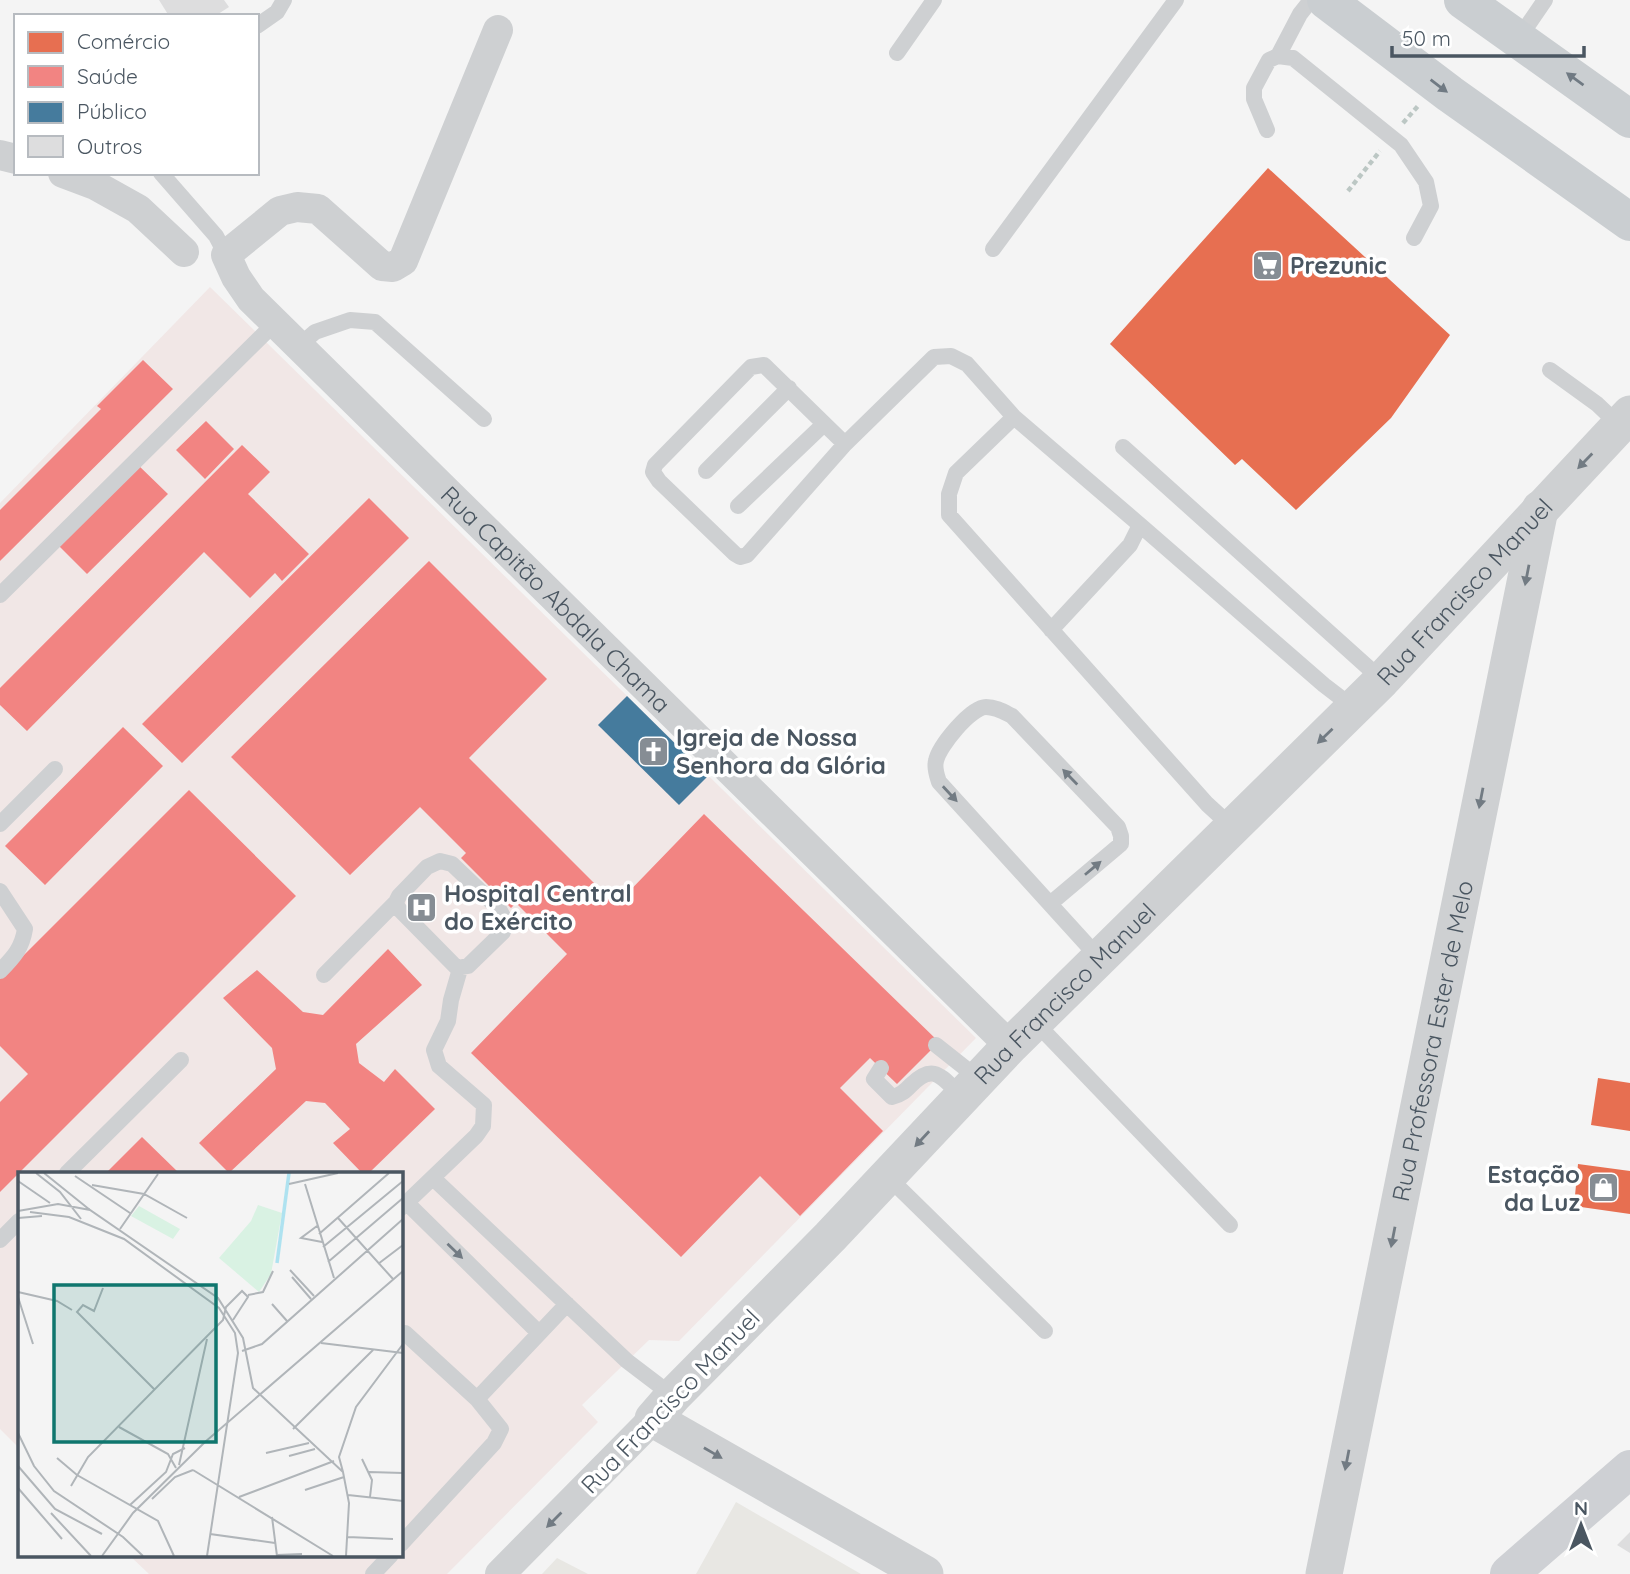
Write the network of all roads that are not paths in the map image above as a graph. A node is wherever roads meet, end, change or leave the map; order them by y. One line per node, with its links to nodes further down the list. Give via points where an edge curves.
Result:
1 (284, 0): 8 (lane, via 277,12)
2 (934, 0): 11 (lane)
3 (1176, 0): 19 (lane)
4 (1311, 0): 12 (lane)
5 (1326, 0): 17 (main road, one-way to 17)
6 (1463, 0): 10 (main road)
7 (1545, 0): 10 (lane)
8 (259, 25)
9 (498, 30): 21 (street, via 403,261 383,266 318,209 297,207 280,211)
10 (1519, 38): 13 (main road, one-way to 10)
11 (897, 53)
12 (1278, 56): 14 (lane, via 1269,60 1254,88); 18 (lane, via 1293,58 1401,145 1426,182 1432,206)
13 (1630, 119)
14 (1267, 130)
15 (68, 175): 20 (street, via 138,209)
16 (163, 175): 21 (lane, via 216,236)
17 (1630, 222)
18 (1415, 238)
19 (993, 249)
20 (184, 252)
21 (226, 255): 22 (street, Rua Capitão Abdala Chama, via 251,299)
22 (275, 323): 23 (street, Rua Capitão Abdala Chama); 36 (lane)
23 (299, 346): 27 (lane, via 315,332 350,320 374,322); 50 (street, Rua Capitão Abdala Chama)
24 (1550, 370): 28 (lane)
25 (789, 388): 29 (lane); 30 (lane, via 764,365 751,367 653,472 740,557 747,555); 32 (lane)
26 (1014, 417): 30 (lane, via 967,364 951,356 934,357); 35 (lane); 37 (lane, via 956,474 949,494 949,515)
27 (484, 419)
28 (1624, 419): 34 (street, Rua Francisco Manuel, one-way to 34)
29 (824, 424): 30 (lane); 33 (lane)
30 (845, 444)
31 (1123, 447): 38 (lane)
32 (706, 471)
33 (738, 506)
34 (1540, 508): 38 (street, Rua Francisco Manuel); 75 (street, Rua Professora Ester de Melo, one-way to 75)
35 (1140, 525): 37 (lane, via 1130,545); 39 (lane)
36 (0, 595)
37 (1051, 630): 42 (lane)
38 (1382, 680): 39 (street, Rua Francisco Manuel)
39 (1354, 708): 42 (street, Rua Francisco Manuel, one-way to 42)
40 (55, 769): 41 (lane)
41 (0, 824)
42 (1232, 827): 46 (street, Rua Francisco Manuel)
43 (0, 891): 48 (lane, via 25,929 15,957)
44 (396, 902): 47 (lane); 47 (lane, via 427,867 440,861 452,864 499,909 505,920 503,932 468,966); 49 (lane)
45 (1051, 903): 45 (lane, one-way to 45, via 1121,844 1118,827 1012,716 984,706 973,711 940,749 934,764 939,782); 46 (lane)
46 (1099, 958): 50 (street, Rua Francisco Manuel)
47 (460, 968): 57 (lane, via 448,1021 434,1051 439,1066 484,1105 485,1114 476,1136)
48 (0, 971)
49 (324, 975)
50 (1022, 1034): 54 (street, Rua Francisco Manuel); 60 (lane)
51 (936, 1045): 54 (lane)
52 (181, 1060): 55 (lane)
53 (881, 1068): 54 (lane, via 874,1080 892,1097 928,1072)
54 (971, 1088): 56 (street, Rua Francisco Manuel, one-way to 56)
55 (68, 1172)
56 (887, 1176): 63 (lane); 67 (street, Rua Francisco Manuel)
57 (433, 1178): 58 (lane); 62 (lane)
58 (404, 1206): 65 (lane, one-way to 65)
59 (18, 1222): 61 (lane)
60 (1230, 1225)
61 (0, 1240)
62 (567, 1304): 65 (lane); 67 (lane, via 627,1361)
63 (1045, 1331)
64 (405, 1333): 66 (lane)
65 (540, 1333): 66 (lane)
66 (477, 1399): 69 (lane, via 502,1429)
67 (663, 1408): 73 (street, Rua Francisco Manuel, one-way to 73); 74 (street, one-way to 74)
68 (1630, 1469): 71 (main road)
69 (402, 1543)
70 (390, 1556): 72 (lane)
71 (1509, 1572)
72 (373, 1574)
73 (500, 1574)
74 (925, 1574)
75 (1324, 1574)

